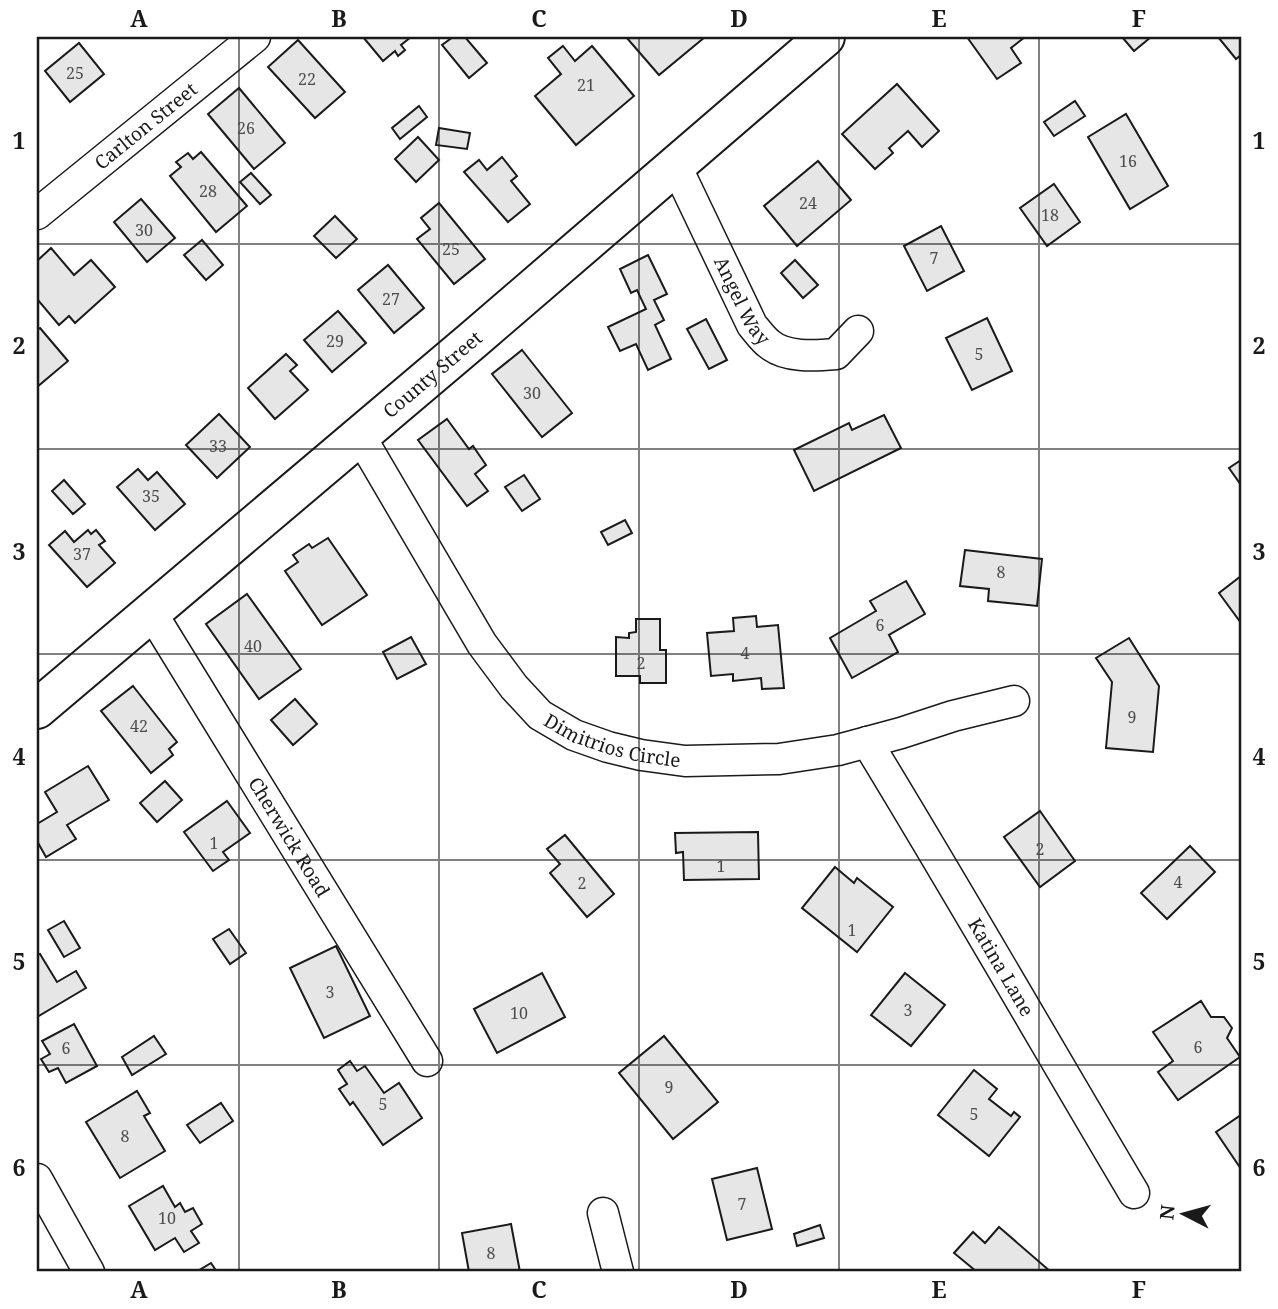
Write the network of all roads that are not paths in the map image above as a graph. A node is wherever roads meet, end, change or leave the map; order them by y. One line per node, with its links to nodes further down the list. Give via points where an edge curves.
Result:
1 (255, 37): 4 (street, Carlton Street)
2 (825, 37): 3 (main road, County Street)
3 (676, 166): 5 (street, Angel Way, via 752,325 769,344 812,356 836,354); 6 (main road, County Street)
4 (37, 214)
5 (858, 331)
6 (360, 436): 7 (main road, County Street); 10 (street, Dimitrios Circle, via 482,645 540,715 608,747 685,761 779,759)
7 (151, 612): 9 (main road, County Street); 11 (street, Cherwick Road)
8 (1014, 701): 10 (street, Dimitrios Circle)
9 (37, 709)
10 (867, 742): 13 (street, Katina Lane)
11 (427, 1061)
12 (37, 1179): 15 (street)
13 (1134, 1193)
14 (603, 1213): 16 (street)
15 (89, 1272)
16 (618, 1272)

